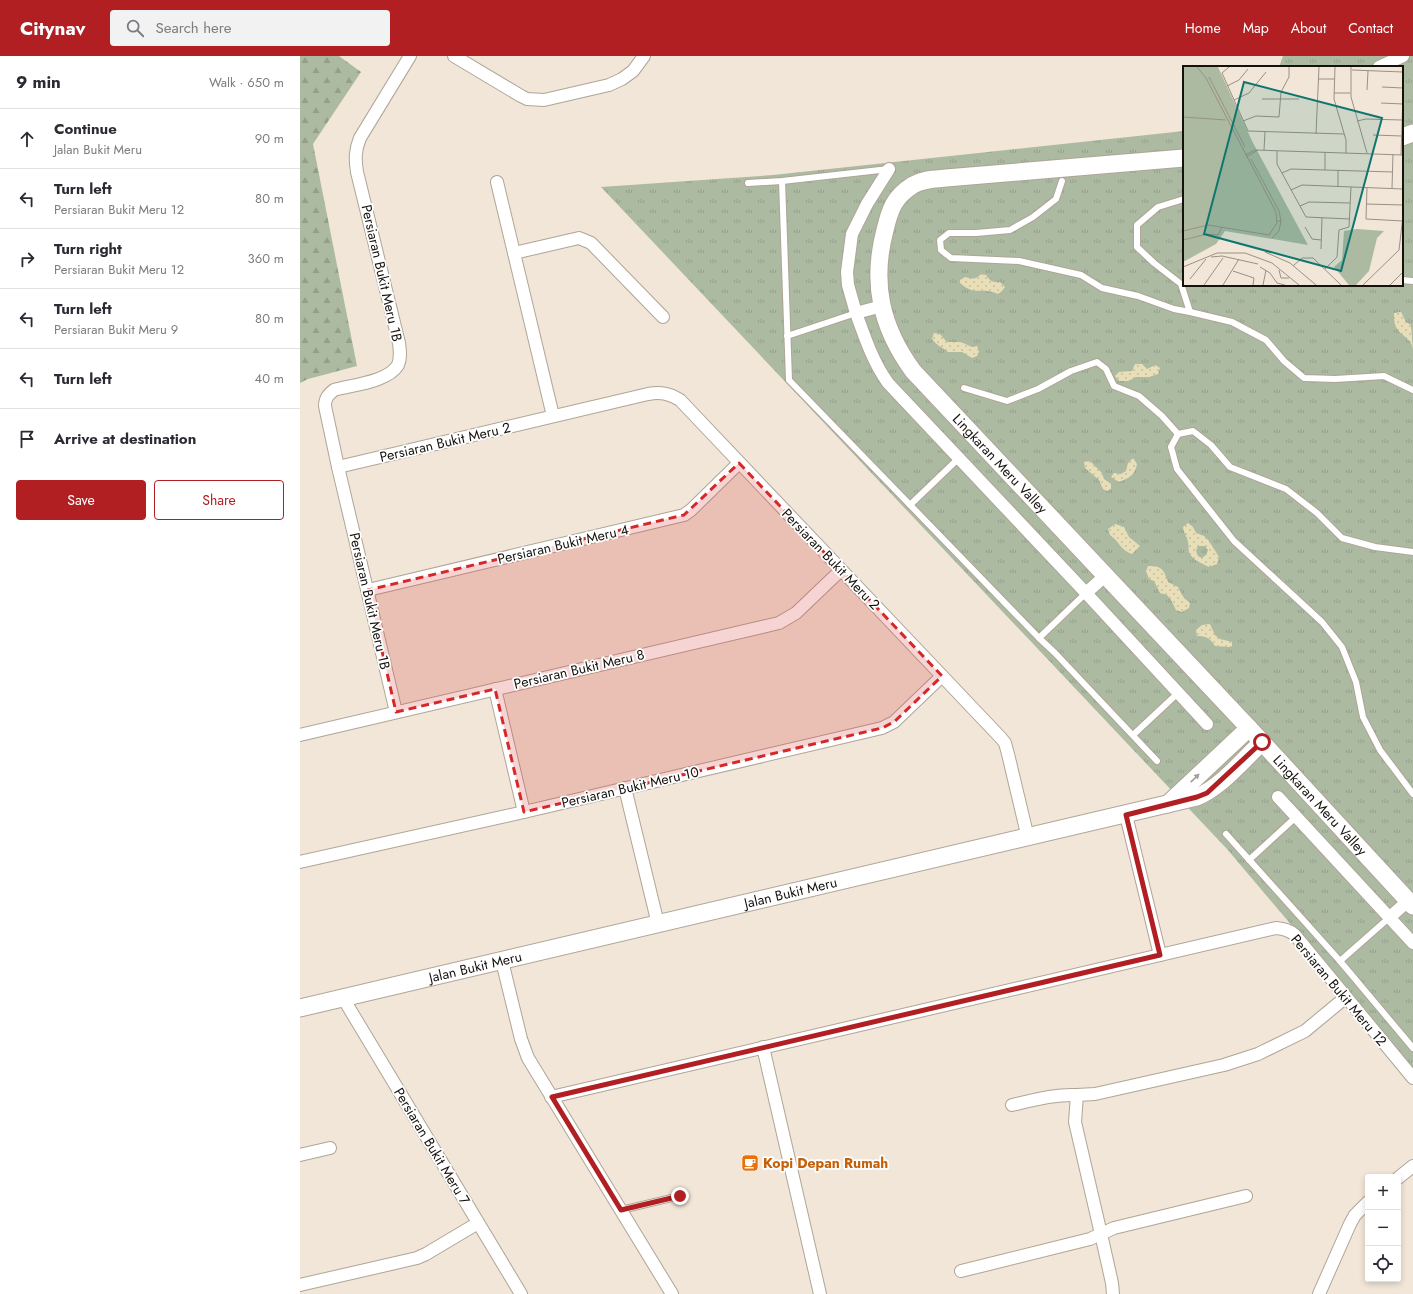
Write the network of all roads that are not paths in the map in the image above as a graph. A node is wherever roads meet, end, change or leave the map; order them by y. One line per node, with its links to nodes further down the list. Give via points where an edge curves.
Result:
1 (410, 56): 29 (street, Persiaran Bukit Meru 1B, via 360,138 355,155 400,354 393,372 384,377 334,390 325,400)
2 (454, 56): 3 (street, via 521,96 540,100 609,85 633,71)
3 (644, 56)
4 (1403, 56): 5 (street)
5 (1381, 66)
6 (1413, 133): 7 (street)
7 (1403, 137)
8 (1183, 158): 18 (street, Lingkaran Meru Valley, via 946,178 915,184 894,202 880,246 878,279)
9 (889, 169): 10 (lane); 20 (street, via 866,204 852,234 847,272)
10 (782, 181): 13 (lane); 22 (lane)
11 (1062, 181): 19 (lane, via 1056,199 1033,217 1010,230 949,233 940,240 941,250 951,258 1019,261 1081,275 1102,288)
12 (497, 182): 15 (street)
13 (748, 183)
14 (1183, 199): 19 (lane, via 1158,207 1137,225 1137,247 1181,284)
15 (514, 252): 21 (street, via 579,238 591,243); 25 (street)
16 (1403, 280): 17 (lane)
17 (1413, 281)
18 (882, 306): 20 (street); 33 (street, Lingkaran Meru Valley, via 897,346 913,371)
19 (1190, 312): 24 (lane, via 1232,322 1266,340 1284,361 1304,378 1384,376)
20 (856, 313): 22 (lane); 27 (street, via 879,371)
21 (663, 317)
22 (787, 336): 30 (lane, via 790,380)
23 (964, 388): 26 (lane, via 1007,401 1096,362 1106,369 1114,386 1139,396)
24 (1413, 390)
25 (553, 416): 28 (street, Persiaran Bukit Meru 2, via 657,392 665,393 680,400); 29 (street, Persiaran Bukit Meru 2)
26 (1178, 434): 31 (lane, via 1193,431 1211,445 1230,467 1286,489 1317,513 1342,538 1375,547); 48 (lane, via 1171,447 1177,468 1234,542 1322,622 1342,647 1356,682 1363,717 1380,750)
27 (959, 458): 30 (lane); 35 (street)
28 (739, 463): 32 (street, Persiaran Bukit Meru 2); 34 (street, Persiaran Bukit Meru 4, via 684,515)
29 (338, 467): 34 (street, Persiaran Bukit Meru 1B)
30 (910, 505): 36 (lane)
31 (1413, 552)
32 (841, 570): 37 (street, Persiaran Bukit Meru 2); 38 (street, Persiaran Bukit Meru 8, via 796,613 779,623)
33 (1106, 575): 35 (street); 42 (street, Lingkaran Meru Valley)
34 (368, 590): 40 (street, Persiaran Bukit Meru 1B)
35 (1086, 593): 36 (lane); 39 (street)
36 (1039, 638): 44 (lane)
37 (942, 676): 47 (street, Persiaran Bukit Meru 10, via 894,722 882,728); 55 (street, Persiaran Bukit Meru 2, via 1005,743)
38 (495, 689): 40 (street, Persiaran Bukit Meru 8); 51 (street)
39 (1178, 693): 41 (street); 44 (lane)
40 (396, 712): 43 (street, Persiaran Bukit Meru 8)
41 (1207, 724)
42 (1249, 728): 45 (street, Lingkaran Meru Valley); 50 (street, one-way to 42)
43 (300, 735)
44 (1133, 735): 46 (lane)
45 (1262, 742): 50 (street, Jalan Bukit Meru, via 1207,793); 58 (street, Lingkaran Meru Valley)
46 (1157, 761)
47 (625, 788): 51 (street, Persiaran Bukit Meru 10); 60 (street)
48 (1413, 794)
49 (1278, 797): 53 (street)
50 (1167, 805): 52 (street, Jalan Bukit Meru)
51 (524, 812): 57 (street, Persiaran Bukit Meru 10)
52 (1126, 815): 55 (street, Jalan Bukit Meru); 62 (street)
53 (1296, 817): 56 (lane); 59 (street)
54 (1226, 834): 56 (lane)
55 (1028, 838): 60 (street, Jalan Bukit Meru)
56 (1249, 860): 64 (lane)
57 (300, 862)
58 (1411, 903): 59 (street)
59 (1390, 917): 61 (street); 64 (lane)
60 (658, 924): 63 (street, Jalan Bukit Meru)
61 (1413, 943)
62 (1160, 955): 65 (street, Persiaran Bukit Meru 12, via 1269,929 1284,929 1295,935); 68 (street, Persiaran Bukit Meru 12)
63 (502, 961): 66 (street, Jalan Bukit Meru); 72 (street, via 524,1049)
64 (1340, 961): 69 (lane)
65 (1346, 997): 70 (street, Persiaran Bukit Meru 12); 71 (street, via 1305,1031 1258,1054 1224,1065 1086,1096)
66 (343, 998): 67 (street, Jalan Bukit Meru); 82 (street, Persiaran Bukit Meru 7)
67 (300, 1008)
68 (763, 1047): 72 (street, Persiaran Bukit Meru 12); 88 (street)
69 (1413, 1048)
70 (1413, 1078)
71 (1077, 1095): 73 (street, via 1052,1096); 83 (street, via 1075,1122)
72 (552, 1097): 81 (street)
73 (1012, 1105)
74 (330, 1148): 75 (street)
75 (300, 1155)
76 (1413, 1166): 77 (street)
77 (1401, 1176)
78 (680, 1196): 81 (lane)
79 (1246, 1196): 83 (street, via 1114,1228)
80 (1365, 1205): 90 (street, via 1350,1224)
81 (621, 1210): 87 (street)
82 (478, 1223): 85 (street, via 417,1258); 86 (street, Persiaran Bukit Meru 7)
83 (1101, 1234): 84 (street, via 1090,1239); 89 (street)
84 (961, 1271)
85 (300, 1285)
86 (521, 1294)
87 (672, 1294)
88 (820, 1294)
89 (1113, 1294)
90 (1319, 1294)

